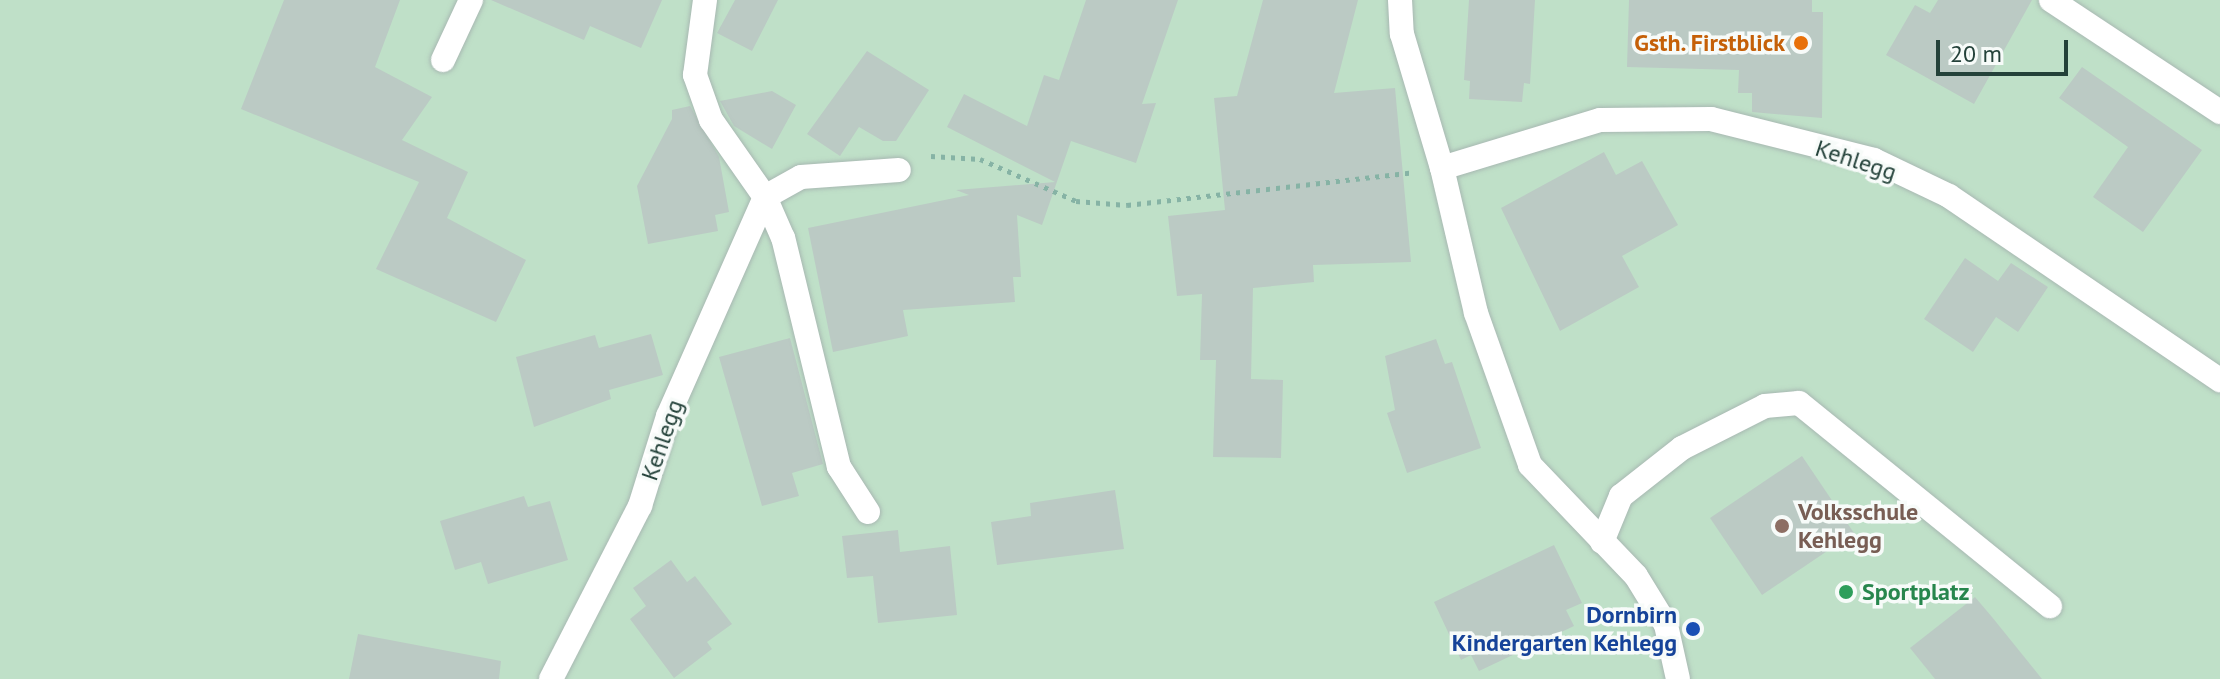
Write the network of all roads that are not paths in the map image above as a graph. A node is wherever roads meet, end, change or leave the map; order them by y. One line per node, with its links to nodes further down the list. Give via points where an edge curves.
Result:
1 (471, 0): 5 (street)
2 (705, 0): 9 (street, via 695,75 711,120)
3 (1400, 0): 7 (street, via 1402,34)
4 (2051, 0): 6 (street)
5 (443, 60)
6 (2220, 112)
7 (1442, 168): 10 (street, Kehlegg, via 1600,120 1711,119 1874,160 1949,196); 12 (street, via 1476,313 1530,465)
8 (899, 170): 9 (street, via 801,177)
9 (765, 197): 11 (street, via 783,238 839,467); 14 (street, Kehlegg, via 668,416 640,506)
10 (2220, 380)
11 (868, 512)
12 (1602, 542): 13 (street, via 1621,496 1682,448 1765,406 1799,403); 15 (street, via 1636,576 1666,625)
13 (2050, 606)
14 (551, 679)
15 (1678, 679)

